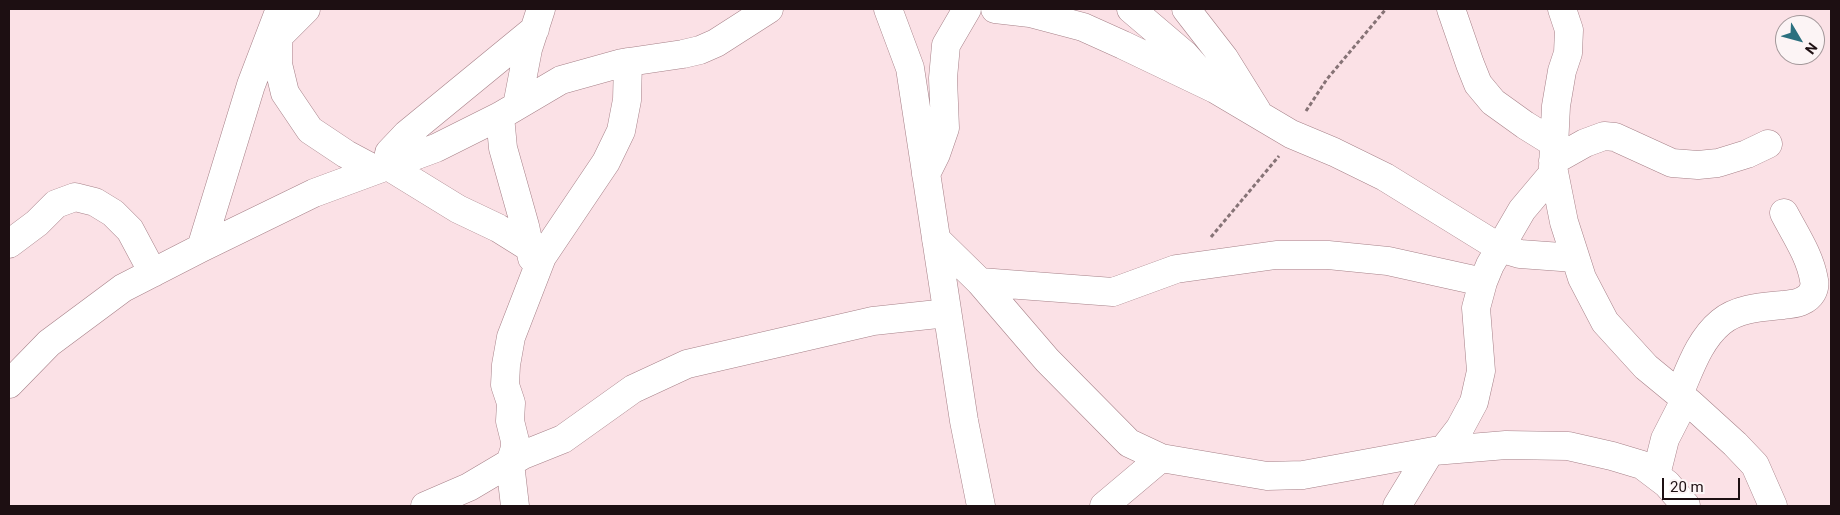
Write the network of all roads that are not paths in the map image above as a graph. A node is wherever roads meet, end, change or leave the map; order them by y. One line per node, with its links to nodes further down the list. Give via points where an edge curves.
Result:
1 (280, 9): 12 (street)
2 (306, 9): 12 (street)
3 (769, 9): 13 (street, via 700,50)
4 (966, 9): 20 (street, via 946,44 944,128)
5 (995, 9): 14 (street, via 1030,13 1083,27)
6 (1131, 9): 14 (street, via 1185,55)
7 (1186, 9): 16 (street, via 1224,58)
8 (1451, 9): 18 (street, via 1478,84 1493,102 1525,125)
9 (1562, 9): 18 (street, via 1568,30 1568,52 1556,106)
10 (885, 10): 20 (street, via 910,68)
11 (538, 19): 15 (street); 19 (street, via 406,134 389,152)
12 (271, 44): 19 (street, via 285,93 310,130 346,154); 24 (street, via 251,85)
13 (628, 62): 15 (street, via 561,80); 27 (street, via 627,100 621,131 606,162 542,258)
14 (1215, 89): 16 (street)
15 (509, 111): 19 (street, via 436,148); 27 (street, via 503,148)
16 (1261, 116): 25 (street, via 1293,135 1385,177)
17 (1768, 144): 18 (street, via 1718,163 1698,165 1672,163 1616,137 1604,136 1584,142)
18 (1554, 159): 25 (street); 26 (street, via 1564,222)
19 (382, 168): 24 (street, via 314,193); 27 (street, via 498,228)
20 (926, 174): 22 (street)
21 (1784, 213): 33 (street, via 1803,249 1815,287 1813,292 1801,302 1754,308 1720,322 1697,350)
22 (936, 240): 29 (street); 31 (street)
23 (9, 244): 28 (street, via 56,204 75,197 95,202 113,213 130,230)
24 (201, 248): 28 (street)
25 (1500, 248): 26 (street, via 1520,254); 30 (street)
26 (1575, 258): 33 (street, via 1605,322 1646,367)
27 (533, 260): 36 (street, via 506,364 505,385 511,403 510,421 515,448)
28 (153, 273): 32 (street, via 123,288 48,343)
29 (980, 282): 30 (street, via 1114,292 1190,266 1276,255 1328,255 1388,261); 35 (street, via 1048,360 1129,443)
30 (1483, 282): 34 (street, via 1476,308 1481,371 1474,402 1460,428)
31 (948, 313): 36 (street, via 874,321 687,364 633,389 563,439); 40 (street)
32 (11, 378)
33 (1682, 397): 37 (street, via 1665,439); 44 (street, via 1755,465)
34 (1437, 451): 35 (street, via 1303,475 1267,476); 37 (street, via 1506,445 1568,446 1642,465); 42 (street)
35 (1161, 458): 41 (street)
36 (510, 463): 38 (street, via 470,487); 39 (street)
37 (1656, 475): 43 (street)
38 (425, 506)
39 (515, 506)
40 (981, 506)
41 (1104, 506)
42 (1397, 506)
43 (1686, 506)
44 (1773, 506)

